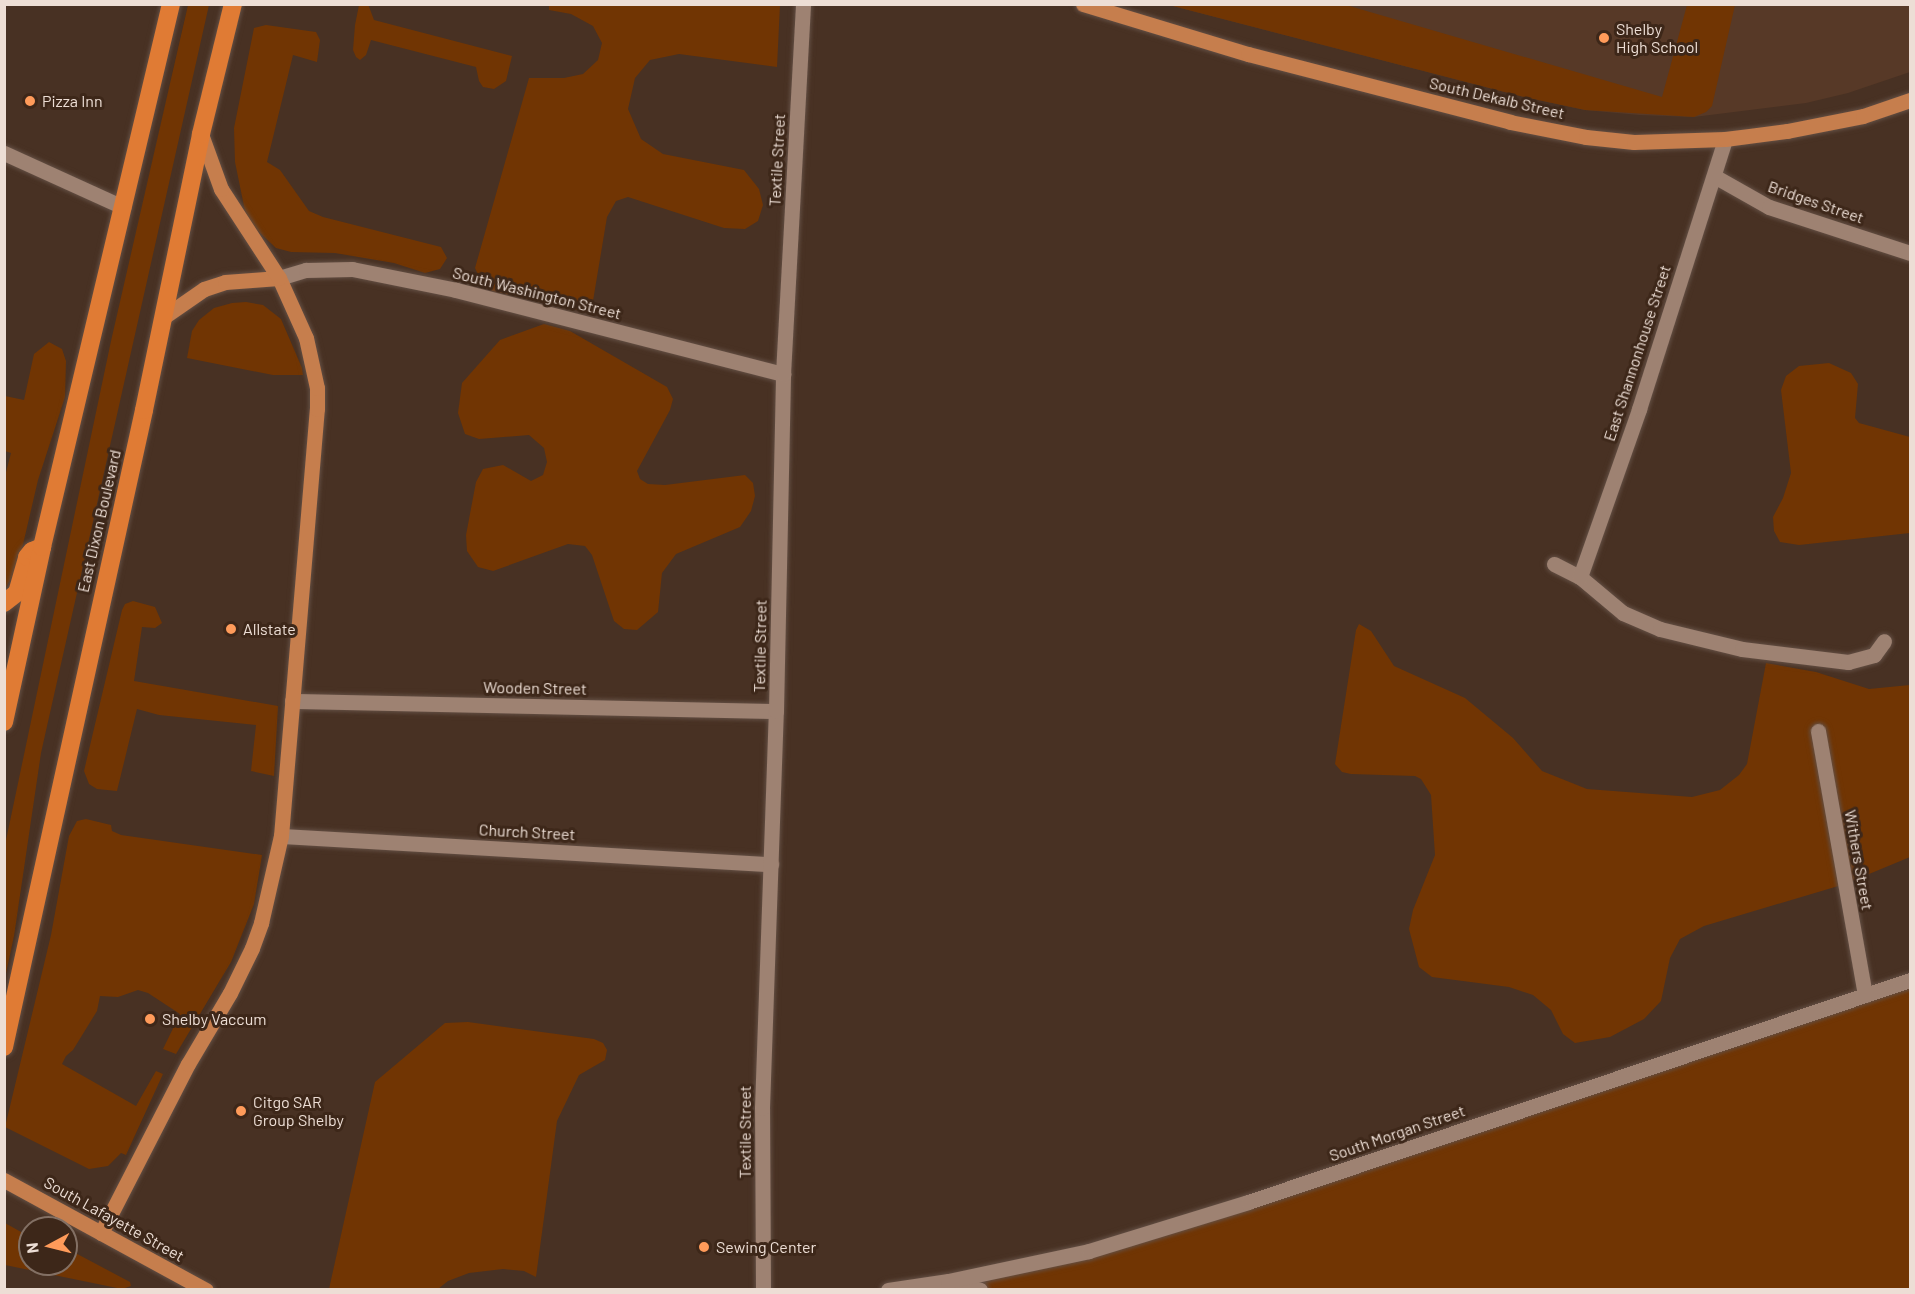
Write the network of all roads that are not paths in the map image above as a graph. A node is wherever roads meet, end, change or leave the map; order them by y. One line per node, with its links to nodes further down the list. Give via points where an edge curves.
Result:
1 (171, 4): 10 (highway)
2 (233, 4): 6 (highway, East Dixon Boulevard)
3 (803, 4): 14 (street, Textile Street)
4 (1083, 4): 7 (main road, South Dekalb Street, via 1248,54 1538,128 1634,142)
5 (1911, 100): 7 (main road, South Dekalb Street, via 1863,116)
6 (201, 134): 12 (main road, via 221,189); 13 (highway, East Dixon Boulevard)
7 (1725, 139): 9 (street, East Shannonhouse Street)
8 (4, 153): 10 (street)
9 (1714, 176): 11 (street, Bridges Street, via 1769,207); 17 (street, East Shannonhouse Street)
10 (123, 207): 15 (highway)
11 (1911, 254)
12 (279, 278): 13 (main road, via 225,282 204,289); 14 (street, South Washington Street, via 306,270 352,269 456,290); 21 (main road, via 306,338 317,409)
13 (165, 316): 29 (highway, East Dixon Boulevard)
14 (783, 374): 22 (street, Textile Street)
15 (42, 547): 18 (highway, via 27,557 17,592); 20 (highway)
16 (1554, 564): 17 (street)
17 (1580, 577): 19 (street, via 1623,613 1660,629 1742,648 1848,662 1874,655)
18 (4, 603)
19 (1884, 641)
20 (8, 677): 23 (highway)
21 (292, 701): 22 (street, Wooden Street); 25 (main road)
22 (776, 711): 26 (street, Textile Street)
23 (4, 722)
24 (1818, 730): 28 (street, Withers Street)
25 (281, 836): 26 (street, Church Street); 31 (main road, via 252,948)
26 (771, 864): 34 (street, Textile Street, via 762,1108)
27 (1911, 980): 28 (street, South Morgan Street)
28 (1865, 995): 32 (street, South Morgan Street, via 1248,1202 1089,1251)
29 (4, 1047)
30 (4, 1180): 31 (main road, South Lafayette Street)
31 (101, 1233): 33 (main road, South Lafayette Street)
32 (948, 1281): 35 (street, South Morgan Street); 36 (street)
33 (206, 1290)
34 (763, 1290)
35 (888, 1290)
36 (980, 1290)

